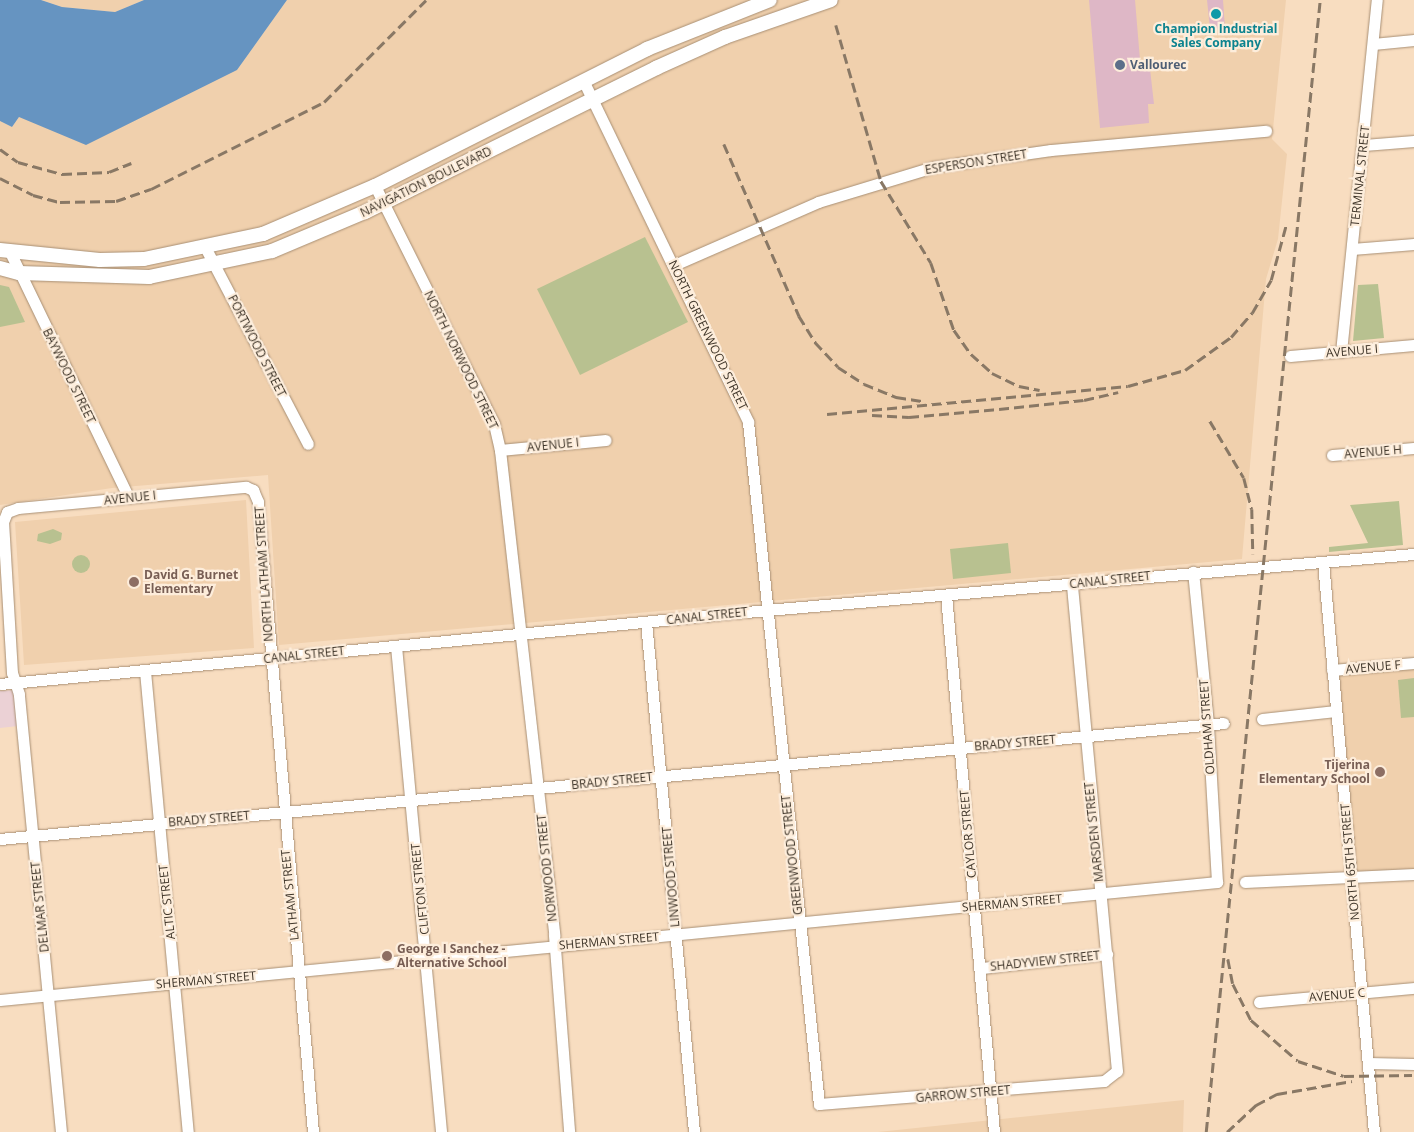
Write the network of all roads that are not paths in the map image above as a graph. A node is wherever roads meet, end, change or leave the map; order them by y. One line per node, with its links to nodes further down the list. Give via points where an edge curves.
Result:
1 (770, 0): 6 (main road, NAVIGATION BOULEVARD)
2 (831, 0): 7 (main road, NAVIGATION BOULEVARD, via 725,37)
3 (1377, 0): 5 (street, TERMINAL STREET)
4 (1414, 40): 5 (street)
5 (1373, 44): 12 (street, TERMINAL STREET)
6 (647, 49): 7 (main road); 8 (main road, NAVIGATION BOULEVARD)
7 (656, 68): 9 (main road, NAVIGATION BOULEVARD)
8 (583, 80): 9 (street, NORTH GREENWOOD STREET); 13 (main road, NAVIGATION BOULEVARD)
9 (593, 99): 14 (main road, NAVIGATION BOULEVARD); 20 (street, NORTH GREENWOOD STREET, via 596,112)
10 (1266, 131): 20 (street, ESPERSON STREET, via 1051,150 933,167 818,202)
11 (1414, 142): 12 (street)
12 (1364, 145): 17 (street, TERMINAL STREET)
13 (375, 186): 14 (street, NORTH NORWOOD STREET); 16 (main road, NAVIGATION BOULEVARD, via 263,234)
14 (384, 203): 19 (main road, NAVIGATION BOULEVARD, via 272,251); 29 (street, NORTH NORWOOD STREET, via 494,424)
15 (1414, 244): 17 (street)
16 (205, 247): 18 (main road, NAVIGATION BOULEVARD, via 144,259); 19 (street, PORTWOOD STREET)
17 (1352, 249): 24 (street, TERMINAL STREET)
18 (5, 251): 22 (street, BAYWOOD STREET)
19 (215, 265): 22 (main road, NAVIGATION BOULEVARD, via 149,277); 27 (street, PORTWOOD STREET)
20 (674, 265): 39 (street, NORTH GREENWOOD STREET, via 748,422)
21 (0, 268): 22 (main road, NAVIGATION BOULEVARD)
22 (19, 273): 32 (street, BAYWOOD STREET)
23 (1414, 345): 24 (street, AVENUE I)
24 (1341, 352): 25 (street, AVENUE I)
25 (1290, 356)
26 (606, 440): 29 (street, AVENUE I)
27 (308, 444)
28 (1414, 448): 30 (street, AVENUE H)
29 (500, 450): 41 (street, NORTH NORWOOD STREET)
30 (1332, 455)
31 (253, 490): 32 (street, AVENUE I, via 246,487); 43 (street, NORTH LATHAM STREET, via 258,502)
32 (129, 498): 33 (street, AVENUE I)
33 (7, 512): 47 (street, DELMAR STREET, via 3,522)
34 (1414, 554): 35 (street, CANAL STREET)
35 (1323, 562): 36 (street, CANAL STREET); 45 (street, NORTH 65TH STREET)
36 (1193, 572): 37 (street, CANAL STREET); 52 (street, OLDHAM STREET)
37 (1072, 584): 38 (street, CANAL STREET); 53 (street, MARSDEN STREET)
38 (946, 596): 39 (street, CANAL STREET); 54 (street, CAYLOR STREET)
39 (767, 610): 40 (street, CANAL STREET); 55 (street, GREENWOOD STREET)
40 (646, 622): 41 (street, CANAL STREET); 56 (street, LINWOOD STREET)
41 (519, 635): 42 (street, CANAL STREET); 57 (street, NORWOOD STREET)
42 (396, 646): 43 (street, CANAL STREET); 58 (street, CLIFTON STREET)
43 (270, 659): 46 (street, CANAL STREET); 59 (street, LATHAM STREET)
44 (1414, 663): 45 (street, AVENUE F)
45 (1332, 670): 49 (street, NORTH 65TH STREET)
46 (145, 671): 47 (street, CANAL STREET); 60 (street, ALTIC STREET)
47 (16, 683): 48 (street, CANAL STREET); 61 (street, DELMAR STREET)
48 (0, 684)
49 (1336, 711): 50 (street); 64 (street, NORTH 65TH STREET)
50 (1262, 719)
51 (1224, 723): 52 (street, BRADY STREET)
52 (1208, 724): 53 (street, BRADY STREET); 65 (street, OLDHAM STREET)
53 (1084, 736): 54 (street, BRADY STREET); 67 (street, MARSDEN STREET)
54 (960, 748): 55 (street, BRADY STREET); 68 (street, CAYLOR STREET)
55 (783, 764): 56 (street, BRADY STREET); 69 (street, GREENWOOD STREET)
56 (661, 775): 57 (street, BRADY STREET); 70 (street, LINWOOD STREET)
57 (539, 788): 58 (street, BRADY STREET); 71 (street, NORWOOD STREET)
58 (411, 800): 59 (street, BRADY STREET); 73 (street, CLIFTON STREET)
59 (282, 812): 60 (street, BRADY STREET); 75 (street, LATHAM STREET)
60 (159, 824): 61 (street, BRADY STREET); 76 (street, ALTIC STREET)
61 (32, 836): 62 (street, BRADY STREET); 79 (street, DELMAR STREET)
62 (0, 839)
63 (1414, 874): 64 (street)
64 (1352, 879): 66 (street); 78 (street, NORTH 65TH STREET)
65 (1217, 882): 67 (street, SHERMAN STREET)
66 (1245, 882)
67 (1100, 894): 68 (street, SHERMAN STREET); 72 (street, MARSDEN STREET)
68 (974, 906): 69 (street, SHERMAN STREET); 74 (street, CAYLOR STREET)
69 (799, 922): 70 (street, SHERMAN STREET); 86 (street, GREENWOOD STREET)
70 (676, 935): 71 (street, SHERMAN STREET); 92 (street, LINWOOD STREET)
71 (555, 946): 73 (street, SHERMAN STREET); 91 (street, NORWOOD STREET)
72 (1107, 954): 74 (street, SHADYVIEW STREET); 84 (street, MARSDEN STREET, via 1118,1062)
73 (425, 960): 75 (street, SHERMAN STREET); 90 (street, CLIFTON STREET)
74 (982, 968): 85 (street, CAYLOR STREET)
75 (298, 972): 76 (street, SHERMAN STREET); 89 (street, LATHAM STREET)
76 (175, 983): 79 (street, SHERMAN STREET); 88 (street, ALTIC STREET)
77 (1414, 988): 78 (street, AVENUE C)
78 (1362, 993): 81 (street, AVENUE C); 82 (street, NORTH 65TH STREET)
79 (49, 995): 80 (street, SHERMAN STREET); 87 (street, DELMAR STREET)
80 (0, 1000)
81 (1259, 1002)
82 (1368, 1063): 83 (street); 94 (street, NORTH 65TH STREET)
83 (1414, 1064)
84 (1112, 1078): 85 (street, GARROW STREET)
85 (990, 1091): 86 (street, GARROW STREET, via 830,1106 819,1104); 93 (street, CAYLOR STREET)
86 (818, 1099)
87 (61, 1132)
88 (188, 1132)
89 (313, 1132)
90 (441, 1132)
91 (569, 1132)
92 (694, 1132)
93 (994, 1132)
94 (1374, 1132)

